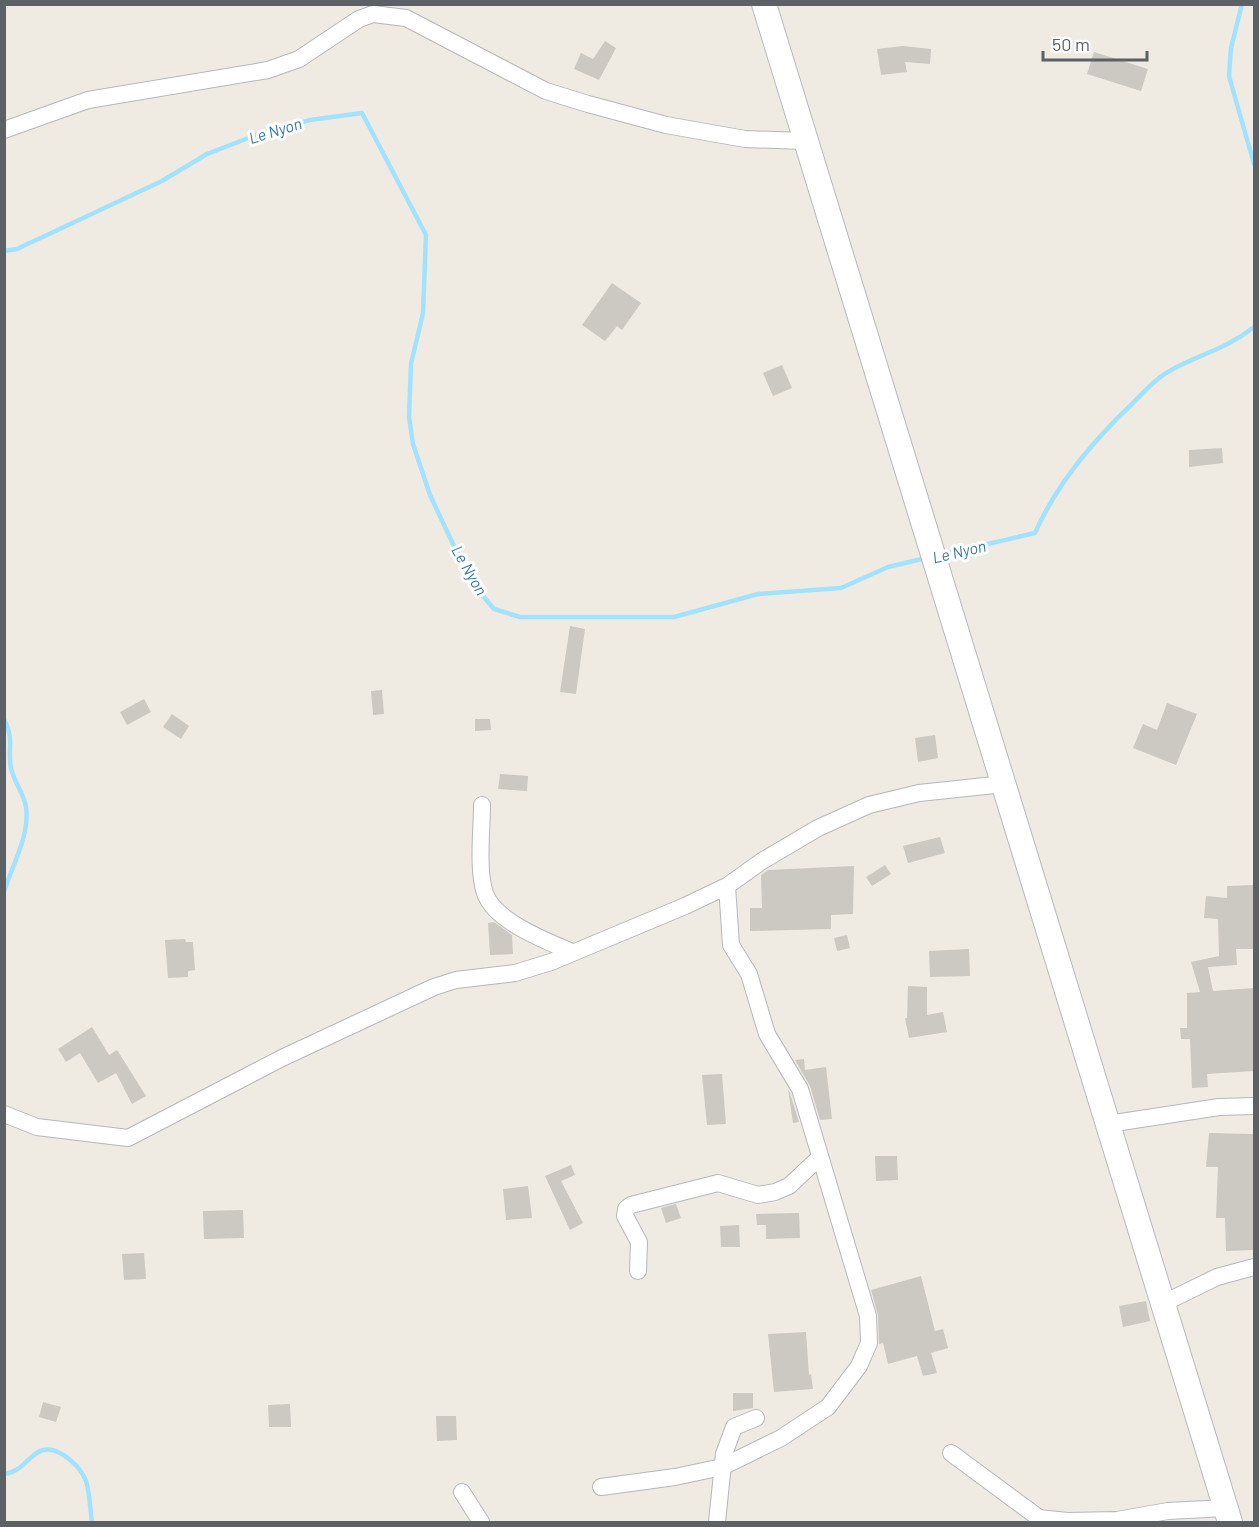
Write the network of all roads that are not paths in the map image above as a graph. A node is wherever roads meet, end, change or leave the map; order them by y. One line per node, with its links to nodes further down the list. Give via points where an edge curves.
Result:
1 (764, 4): 3 (main road)
2 (4, 130): 3 (street, via 88,100 268,70 298,59 373,14 406,18 546,92 666,125 745,139)
3 (805, 141): 4 (main road)
4 (1004, 784): 6 (street, via 919,793 869,805 818,828); 10 (main road)
5 (482, 805): 7 (street, via 485,893 495,910 538,938)
6 (727, 886): 7 (street); 11 (street, via 731,945 749,974 767,1034 800,1089)
7 (572, 952): 9 (street, via 515,973 456,980 434,987 282,1058 128,1138 37,1127)
8 (1254, 1106): 10 (street, via 1219,1107)
9 (4, 1114)
10 (1108, 1124): 14 (main road)
11 (820, 1156): 13 (street, via 789,1186 775,1192 758,1195 718,1183 631,1205 625,1216 639,1242); 17 (street, via 868,1316 869,1343 859,1366 828,1407 781,1438)
12 (1254, 1267): 14 (street, via 1217,1277)
13 (638, 1271)
14 (1164, 1303): 20 (main road)
15 (756, 1418): 17 (street, via 734,1427)
16 (951, 1453): 21 (street, via 1039,1518)
17 (722, 1467): 18 (street); 23 (street)
18 (601, 1486)
19 (462, 1492): 22 (street)
20 (1228, 1515): 21 (street, via 1168,1511 1116,1520)
21 (1077, 1521)
22 (481, 1522)
23 (717, 1522)

